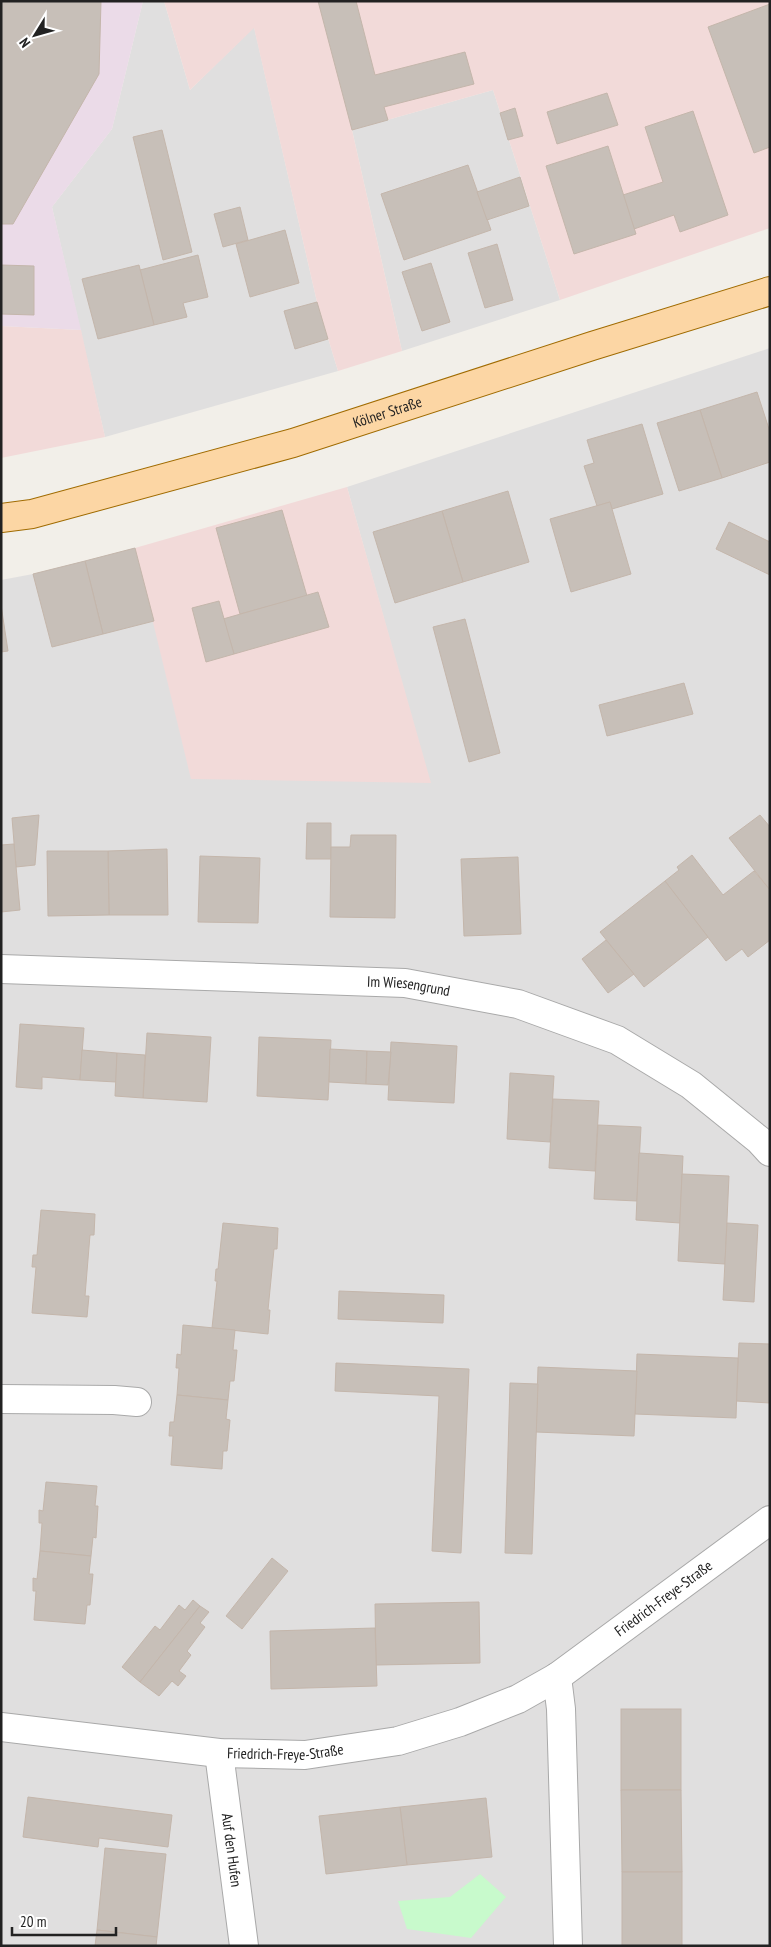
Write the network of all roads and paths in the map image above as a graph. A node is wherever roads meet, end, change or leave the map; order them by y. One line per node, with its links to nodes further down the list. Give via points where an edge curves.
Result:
1 (770, 291): 2 (main road, Kölner Straße, via 293,443 32,514)
2 (1, 518)
3 (1, 969): 4 (street, Im Wiesengrund, via 405,983 518,1004 617,1040 691,1085)
4 (770, 1152)
5 (1, 1399): 6 (street)
6 (137, 1402)
7 (770, 1520): 8 (street, Friedrich-Freye-Straße)
8 (557, 1677): 10 (street, Friedrich-Freye-Straße, via 510,1702 398,1741 305,1755); 12 (street, via 561,1709)
9 (1, 1727): 10 (street, Friedrich-Freye-Straße)
10 (219, 1753): 11 (street, Auf den Hufen)
11 (244, 1946)
12 (568, 1946)

